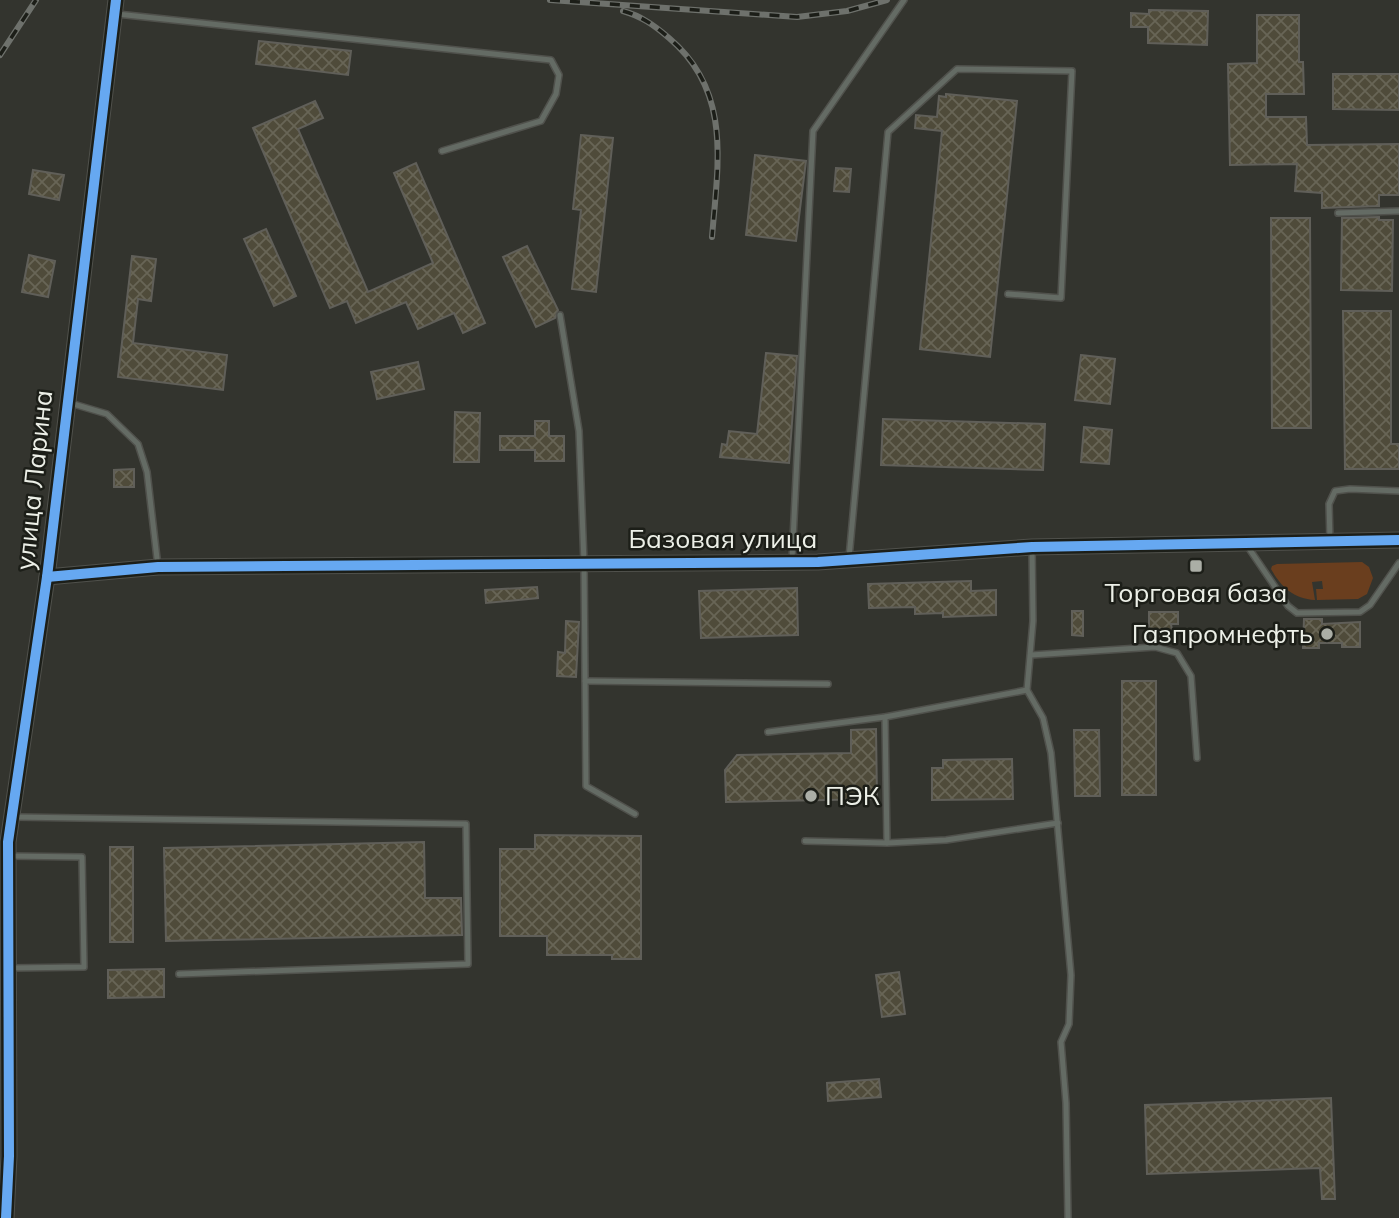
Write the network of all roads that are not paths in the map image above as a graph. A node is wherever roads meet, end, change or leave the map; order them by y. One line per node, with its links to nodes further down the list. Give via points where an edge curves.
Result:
1 (904, 0): 15 (lane, via 813,131)
2 (115, 7): 3 (lane, via 551,60 559,75 556,94 541,121); 8 (street, улица Ларина)
3 (442, 151)
4 (1399, 211): 5 (lane)
5 (1338, 213)
6 (1008, 294): 14 (lane, via 1061,298 1072,71 957,69 888,132)
7 (560, 315): 16 (lane, via 579,431)
8 (66, 402): 18 (lane, via 107,414 138,444 147,472); 19 (street, улица Ларина)
9 (1399, 491): 10 (lane, via 1335,491 1329,504)
10 (1330, 540): 11 (street, Базовая улица); 12 (street, Базовая улица)
11 (1399, 540)
12 (1244, 541): 13 (street, Базовая улица); 17 (lane, via 1288,606 1297,612 1360,612)
13 (1032, 547): 14 (street, Базовая улица); 20 (lane)
14 (849, 561): 15 (street, Базовая улица)
15 (792, 562): 16 (street, Базовая улица)
16 (584, 563): 18 (street, Базовая улица); 21 (lane)
17 (1399, 563)
18 (158, 567): 19 (street, Базовая улица)
19 (47, 577): 28 (street, улица Ларина)
20 (1031, 655): 23 (lane); 26 (lane, via 1155,647 1177,653 1191,676)
21 (585, 681): 22 (lane); 27 (lane, via 586,786)
22 (828, 684)
23 (1027, 690): 24 (lane); 29 (lane, via 1046,730)
24 (885, 717): 25 (lane); 31 (lane)
25 (768, 732)
26 (1197, 758)
27 (635, 814)
28 (12, 817): 32 (street, улица Ларина); 35 (lane, via 466,824 468,964)
29 (1058, 823): 31 (lane, via 946,840); 37 (lane, via 1071,975 1069,1024 1061,1042)
30 (805, 841): 31 (lane)
31 (887, 843)
32 (8, 856): 33 (street, улица Ларина); 34 (lane, via 82,857 84,967)
33 (4, 890): 34 (street, улица Ларина)
34 (8, 968): 36 (street, улица Ларина)
35 (179, 974)
36 (6, 1218)
37 (1068, 1218)

